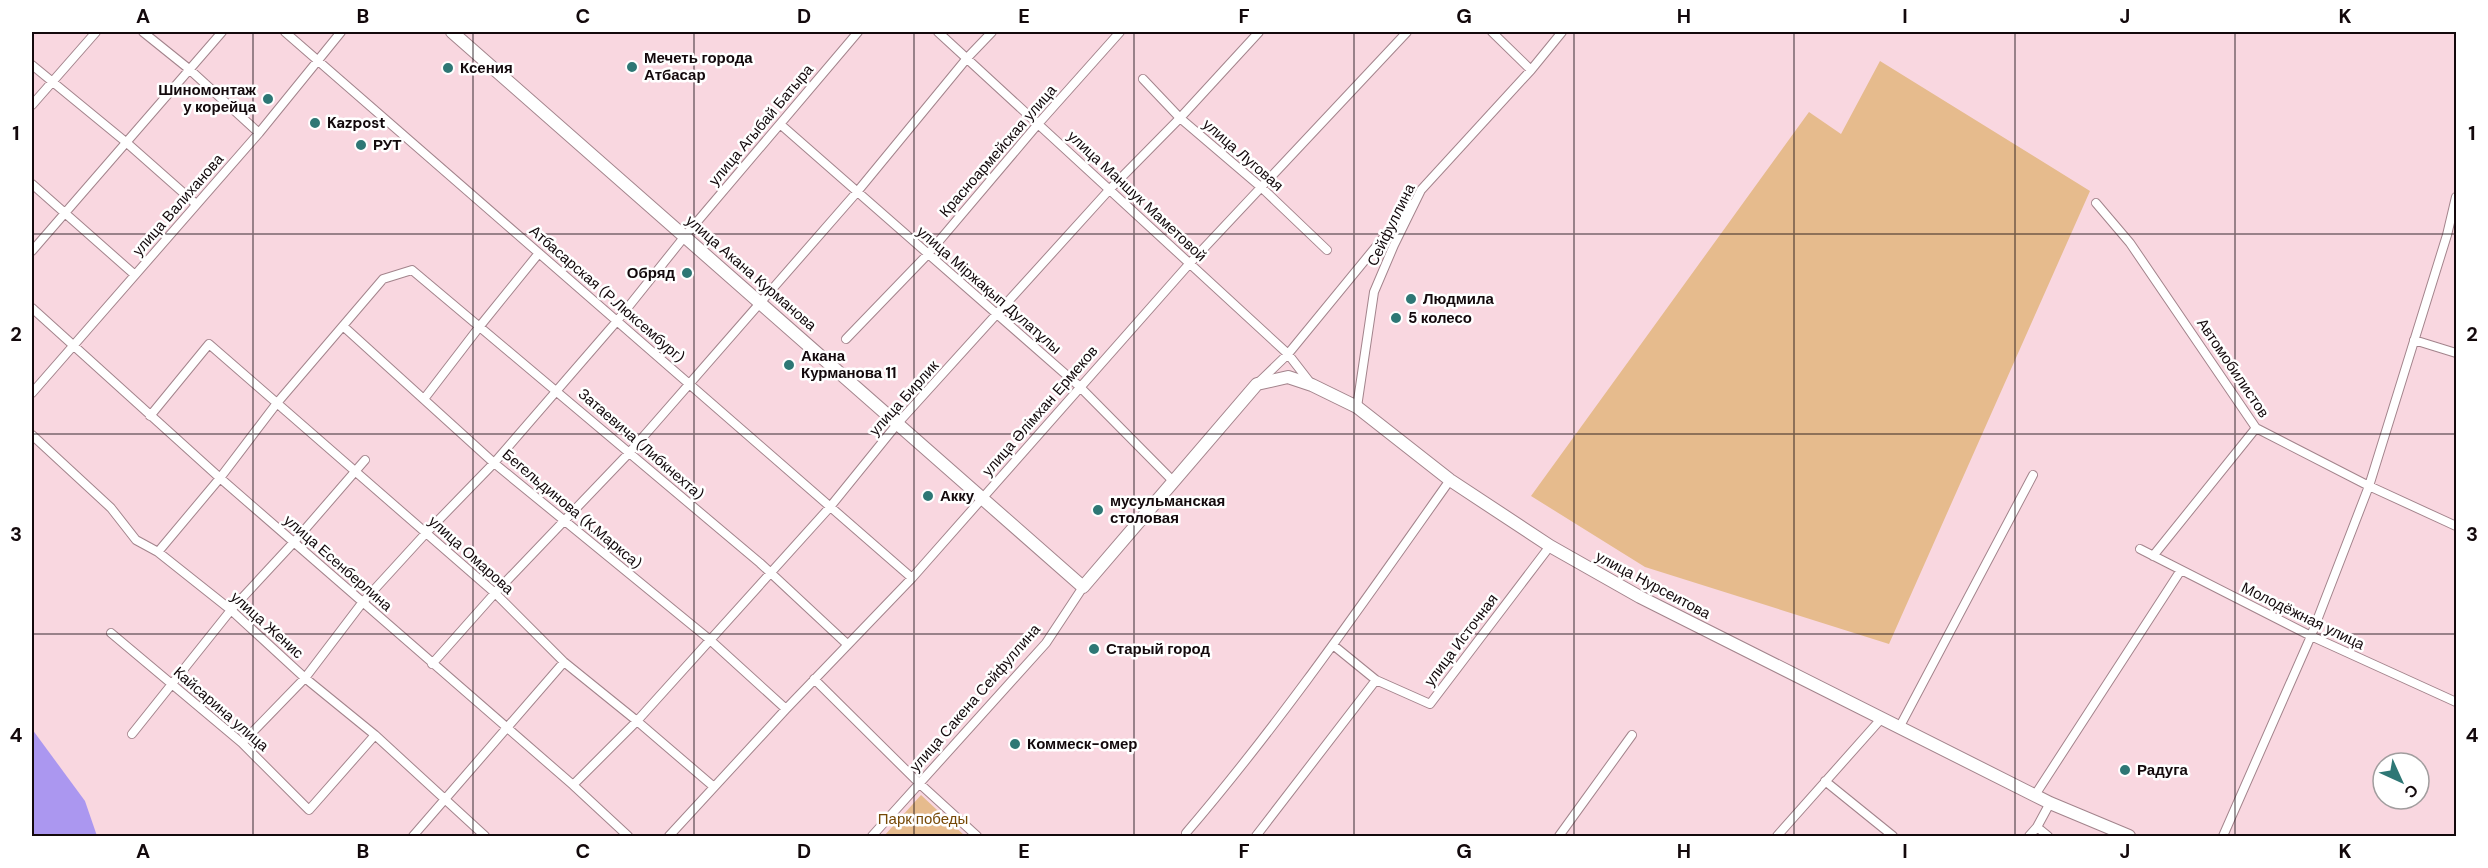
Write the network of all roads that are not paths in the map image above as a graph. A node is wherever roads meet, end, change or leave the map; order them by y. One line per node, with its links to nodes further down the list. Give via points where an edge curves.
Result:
1 (96, 32): 21 (street)
2 (143, 32): 18 (street)
3 (222, 32): 18 (street)
4 (285, 32): 16 (street, Атбасарская (Р.Люксембург))
5 (341, 32): 16 (street, улица Валиханова)
6 (452, 32): 37 (main road, улица Акана Курманова)
7 (858, 32): 24 (street, улица Агыбай Батыра)
8 (938, 32): 15 (street, улица Маншук Маметовой)
9 (992, 32): 15 (street)
10 (1120, 32): 25 (street, Красноармейская улица)
11 (1259, 32): 23 (street, улица Бирлик)
12 (1407, 32): 29 (street, улица Әлімхан Ермеков)
13 (1492, 32): 19 (street)
14 (1562, 32): 19 (street, Сейфуллина)
15 (968, 57): 25 (street, улица Маншук Маметовой); 32 (street)
16 (318, 60): 26 (street, улица Валиханова); 40 (street, Атбасарская (Р.Люксембург))
17 (32, 64): 21 (street)
18 (189, 69): 26 (street); 27 (street)
19 (1531, 70): 31 (street, Сейфуллина)
20 (1143, 78): 23 (street, улица Луговая)
21 (52, 82): 22 (street); 27 (street)
22 (32, 105)
23 (1180, 118): 29 (street, улица Луговая); 30 (street, улица Бирлик)
24 (780, 124): 32 (street, улица Міржақып Дулатұлы); 37 (street, улица Агыбай Батыра)
25 (1038, 124): 30 (street, улица Маншук Маметовой); 41 (street, Красноармейская улица)
26 (259, 133): 35 (street, улица Валиханова)
27 (127, 143): 35 (street); 36 (street)
28 (32, 184): 36 (street)
29 (1262, 188): 38 (street, улица Луговая); 42 (street, улица Әлімхан Ермеков)
30 (1110, 189): 42 (street, улица Маншук Маметовой); 46 (street, улица Бирлик)
31 (1422, 190): 54 (street, улица Сакена Сейфуллина); 63 (street, Сейфуллина, via 1374,292)
32 (857, 192): 41 (street, улица Міржақып Дулатұлы); 44 (street)
33 (2457, 197): 51 (street)
34 (2096, 202): 66 (street, Автомобилистов, via 2136,251)
35 (196, 204): 43 (street, улица Валиханова)
36 (66, 212): 39 (street); 43 (street)
37 (685, 236): 44 (main road, улица Акана Курманова); 47 (street, улица Агыбай Батыра)
38 (1327, 250)
39 (32, 251)
40 (539, 253): 47 (street, Атбасарская (Р.Люксембург)); 49 (street)
41 (928, 254): 46 (street, улица Міржақып Дулатұлы); 50 (street, Красноармейская улица)
42 (1190, 264): 54 (street, улица Маншук Маметовой); 58 (street, улица Әлімхан Ермеков)
43 (135, 275): 52 (street, улица Валиханова)
44 (760, 301): 55 (street); 65 (main road, улица Акана Курманова)
45 (32, 308): 52 (street, улица Есенберлина)
46 (998, 315): 58 (street, улица Міржақып Дулатұлы); 65 (street, улица Бирлик)
47 (617, 321): 55 (street, Атбасарская (Р.Люксембург)); 59 (street, улица Агыбай Батыра)
48 (344, 326): 49 (street, Затаевича (Либкнехта), via 383,279 412,270); 61 (street, Бегельдинова (К.Маркса)); 62 (street)
49 (480, 326): 59 (street, Затаевича (Либкнехта)); 61 (street)
50 (846, 339)
51 (2414, 340): 53 (street); 76 (street)
52 (75, 345): 60 (street, улица Валиханова); 64 (street, улица Есенберлина)
53 (2457, 353)
54 (1288, 354): 56 (street, улица Сакена Сейфуллина); 57 (street, улица Маншук Маметовой)
55 (688, 383): 68 (street); 78 (street, Атбасарская (Р.Люксембург))
56 (1257, 384): 57 (main road, улица Нурсеитова, via 1288,377); 75 (main road, улица Сакена Сейфуллина)
57 (1312, 385): 63 (main road, улица Нурсеитова)
58 (1079, 386): 75 (street, улица Міржақып Дулатұлы); 77 (street, улица Әлімхан Ермеков)
59 (556, 389): 68 (street, Затаевича (Либкнехта)); 70 (street, улица Агыбай Батыра)
60 (32, 393)
61 (424, 399): 70 (street, Бегельдинова (К.Маркса))
62 (277, 403): 64 (street, улица Омарова, via 209,344); 71 (street, улица Омарова); 73 (street)
63 (1357, 407): 74 (main road, улица Нурсеитова)
64 (150, 416): 73 (street, улица Есенберлина)
65 (898, 423): 77 (main road, улица Акана Курманова); 78 (street, улица Бирлик)
66 (2256, 428): 76 (street, Автомобилистов); 86 (street)
67 (32, 435): 85 (street, улица Женис, via 111,508 136,540)
68 (629, 453): 79 (street); 88 (street, Затаевича (Либкнехта))
69 (365, 460): 71 (street)
70 (494, 463): 79 (street, Бегельдинова (К.Маркса)); 81 (street, улица Агыбай Батыра)
71 (356, 471): 81 (street, улица Омарова); 82 (street)
72 (2033, 476): 109 (street)
73 (220, 478): 82 (street, улица Есенберлина); 85 (street)
74 (1450, 480): 83 (main road, улица Нурсеитова); 98 (street)
75 (1174, 482): 90 (main road, улица Сакена Сейфуллина)
76 (2369, 486): 80 (street, Автомобилистов); 95 (street)
77 (981, 498): 89 (street, улица Әлімхан Ермеков); 90 (main road, улица Акана Курманова)
78 (830, 507): 88 (street, улица Бирлик); 89 (street, Атбасарская (Р.Люксембург))
79 (565, 521): 91 (street); 96 (street, Бегельдинова (К.Маркса))
80 (2457, 525)
81 (426, 532): 91 (street, улица Омарова); 92 (street, улица Агыбай Батыра)
82 (294, 542): 92 (street, улица Есенберлина); 93 (street)
83 (1550, 546): 103 (street, улица Источная, via 1430,704); 107 (main road, улица Нурсеитова, via 1640,597)
84 (2140, 549): 86 (street, Молодёжная улица)
85 (158, 552): 93 (street, улица Женис)
86 (2153, 556): 87 (street, Молодёжная улица)
87 (2181, 570): 95 (street, Молодёжная улица); 119 (street)
88 (770, 572): 96 (street, улица Бирлик); 97 (street, Затаевича (Либкнехта))
89 (912, 578): 97 (street, улица Әлімхан Ермеков)
90 (1083, 587): 116 (street, улица Сакена Сейфуллина, via 1046,643)
91 (495, 593): 99 (street, улица Омарова); 100 (street)
92 (363, 603): 100 (street, улица Есенберлина); 101 (street, улица Агыбай Батыра)
93 (231, 610): 101 (street, улица Женис); 104 (street)
94 (111, 633): 104 (street, Кайсарина улица)
95 (2311, 636): 105 (street, Молодёжная улица); 137 (street)
96 (709, 639): 106 (street, Бегельдинова (К.Маркса)); 108 (street, улица Бирлик)
97 (847, 644): 102 (street, улица Әлімхан Ермеков)
98 (1333, 645): 103 (street, улица Источная); 123 (street, via 1232,780)
99 (564, 662): 108 (street, улица Омарова); 110 (street)
100 (432, 664): 110 (street, улица Есенберлина)
101 (305, 678): 112 (street, улица Женис); 114 (street, улица Агыбай Батыра)
102 (814, 679): 106 (street, улица Әлімхан Ермеков); 116 (street)
103 (1376, 680): 130 (street)
104 (172, 684): 111 (street); 114 (street, Кайсарина улица)
105 (2457, 702)
106 (786, 709): 118 (street, улица Әлімхан Ермеков)
107 (1881, 719): 109 (main road, улица Нурсеитова); 115 (street)
108 (638, 721): 117 (street, улица Бирлик); 118 (street, улица Омарова)
109 (1899, 728): 119 (main road, улица Нурсеитова)
110 (507, 729): 117 (street, улица Есенберлина); 120 (street)
111 (132, 734)
112 (375, 735): 114 (street, Кайсарина улица, via 309,810); 120 (street, улица Женис)
113 (1632, 735): 131 (street)
114 (242, 743)
115 (1825, 781): 132 (street); 133 (street)
116 (920, 784): 128 (street, улица Сакена Сейфуллина); 129 (street)
117 (573, 785): 126 (street, улица Есенберлина)
118 (714, 787): 127 (street, улица Әлімхан Ермеков)
119 (2035, 795): 121 (main road, улица Нурсеитова)
120 (445, 800): 124 (street); 125 (street, улица Женис)
121 (2050, 803): 122 (street); 136 (main road, улица Нурсеитова)
122 (2037, 827): 134 (street); 135 (street)
123 (1186, 833)
124 (413, 837)
125 (485, 837)
126 (628, 837)
127 (669, 837)
128 (872, 837)
129 (977, 837)
130 (1256, 837)
131 (1559, 837)
132 (1777, 837)
133 (1893, 837)
134 (2029, 837)
135 (2048, 837)
136 (2129, 837)
137 (2223, 837)

